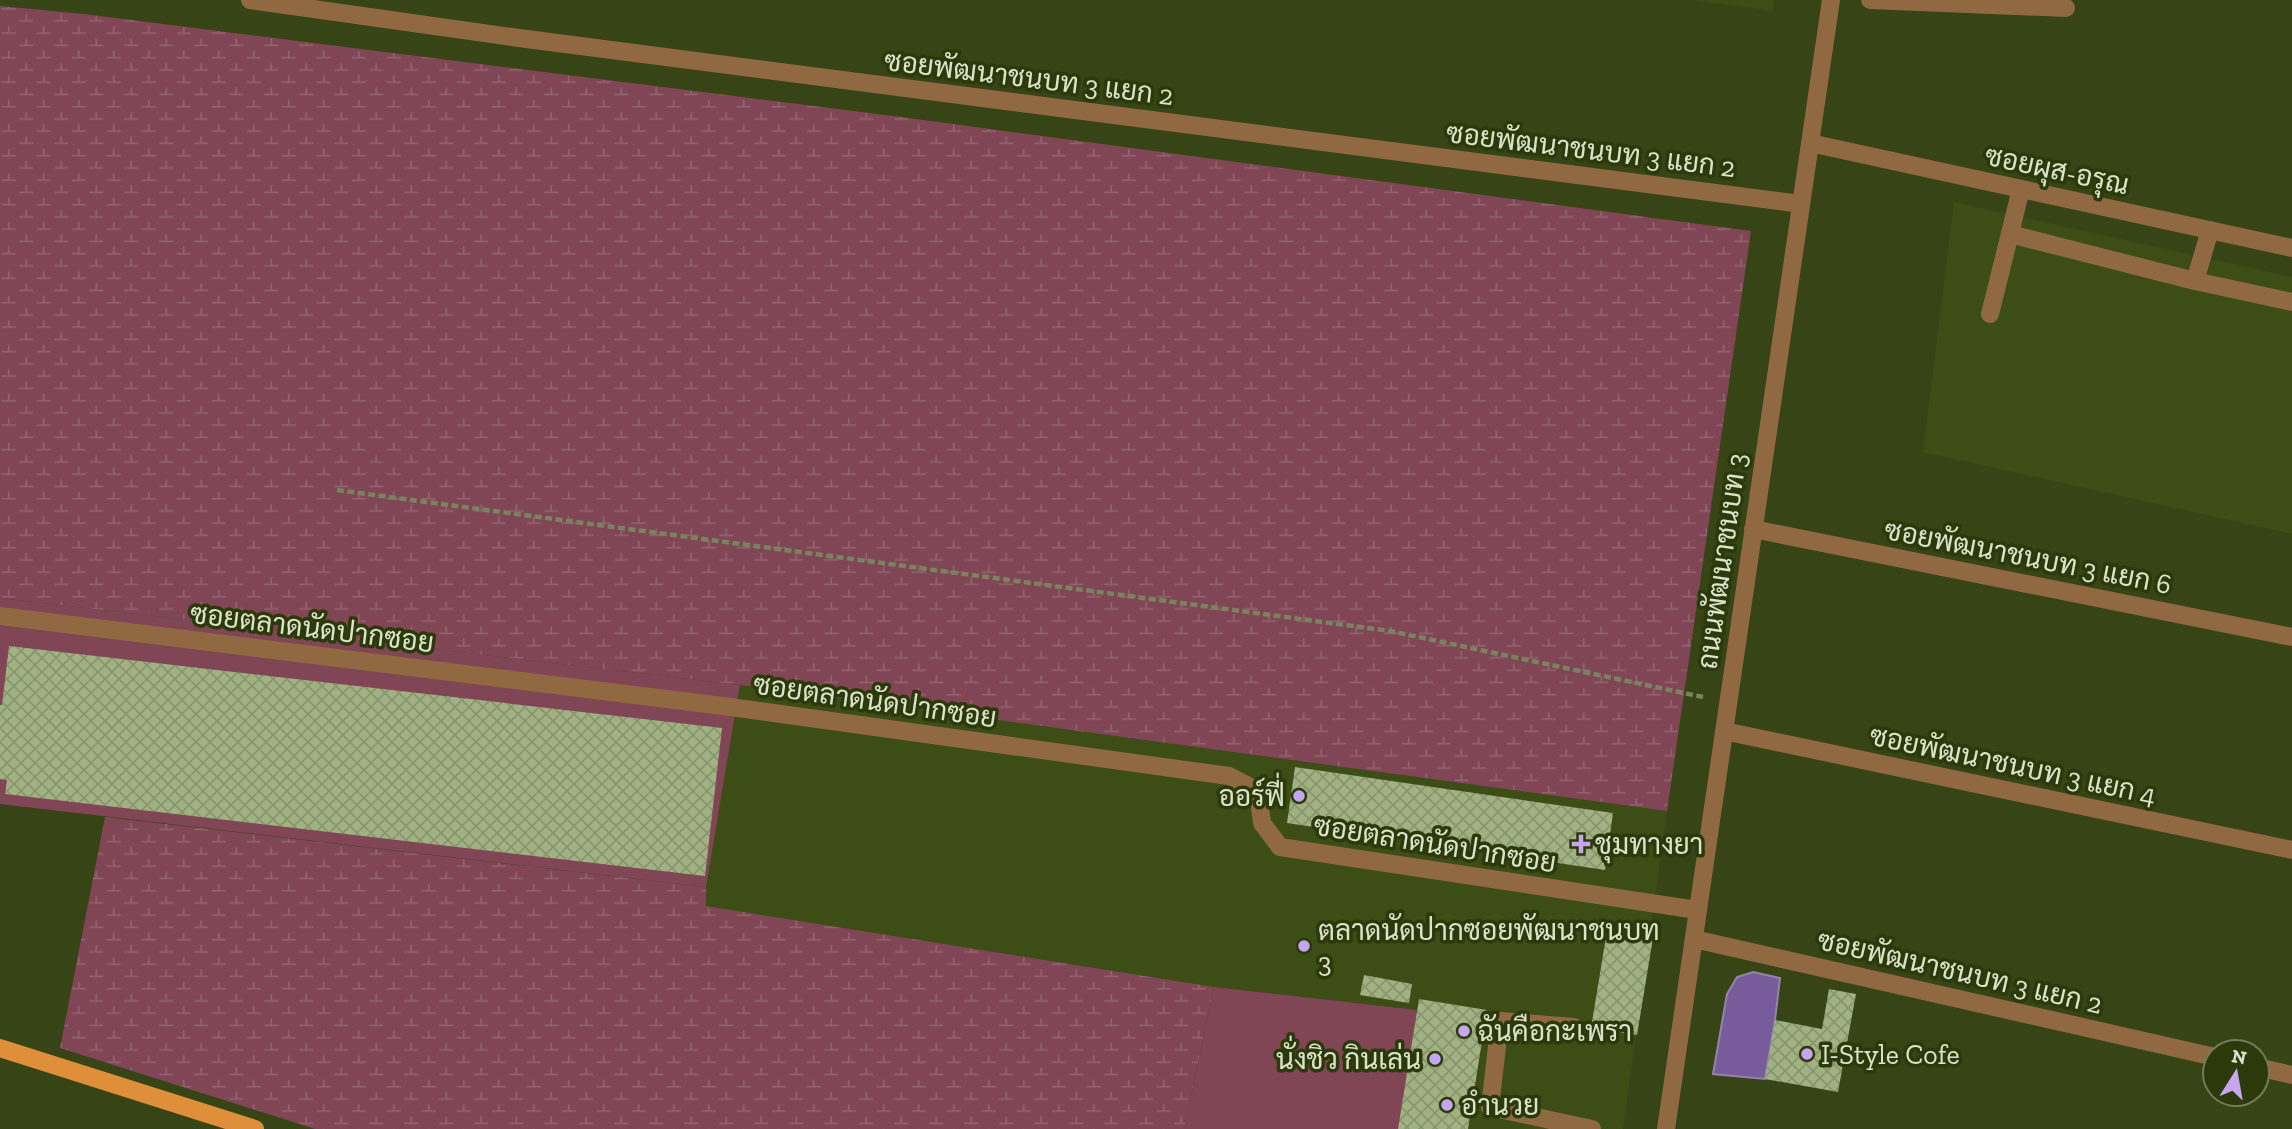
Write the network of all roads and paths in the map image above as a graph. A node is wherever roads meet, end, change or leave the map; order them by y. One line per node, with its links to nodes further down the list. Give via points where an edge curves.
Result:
1 (250, 0): 7 (street, ซอยพัฒนาชนบท 3 แยก 2)
2 (1831, 0): 5 (street, ถนนพัฒนาชนบท 3)
3 (1870, 0): 4 (street)
4 (2066, 8)
5 (1810, 143): 6 (street, ซอยผุส-อรุณ); 7 (street, ถนนพัฒนาชนบท 3)
6 (2021, 189): 8 (street, ซอยผุส-อรุณ); 9 (street)
7 (1801, 204): 15 (street, ถนนพัฒนาชนบท 3)
8 (2210, 230): 10 (street, ซอยผุส-อรุณ); 11 (street)
9 (2010, 234): 11 (street); 13 (street)
10 (2292, 248)
11 (2195, 281): 12 (street)
12 (2292, 302)
13 (1990, 314)
14 (337, 490): 18 (path, via 1390,631)
15 (1753, 529): 17 (street, ซอยพัฒนาชนบท 3 แยก 6); 18 (street, ถนนพัฒนาชนบท 3)
16 (0, 616): 21 (street, ซอยตลาดนัดปากซอย, via 737,708 1229,776 1258,791 1262,823 1280,847)
17 (2292, 637)
18 (1728, 702): 19 (street, ถนนพัฒนาชนบท 3)
19 (1724, 731): 20 (street, ซอยพัฒนาชนบท 3 แยก 4); 21 (street, ถนนพัฒนาชนบท 3)
20 (2292, 850)
21 (1698, 910): 22 (street, ถนนพัฒนาชนบท 3)
22 (1694, 939): 25 (street, ซอยพัฒนาชนบท 3 แยก 2); 30 (street, ถนนพัฒนาชนบท 3)
23 (1574, 1027): 29 (street, via 1500,1021 1490,1107)
24 (0, 1048): 28 (main road)
25 (2201, 1054)
26 (2271, 1070): 27 (street)
27 (2292, 1074)
28 (255, 1129)
29 (1591, 1129)
30 (1666, 1129)

